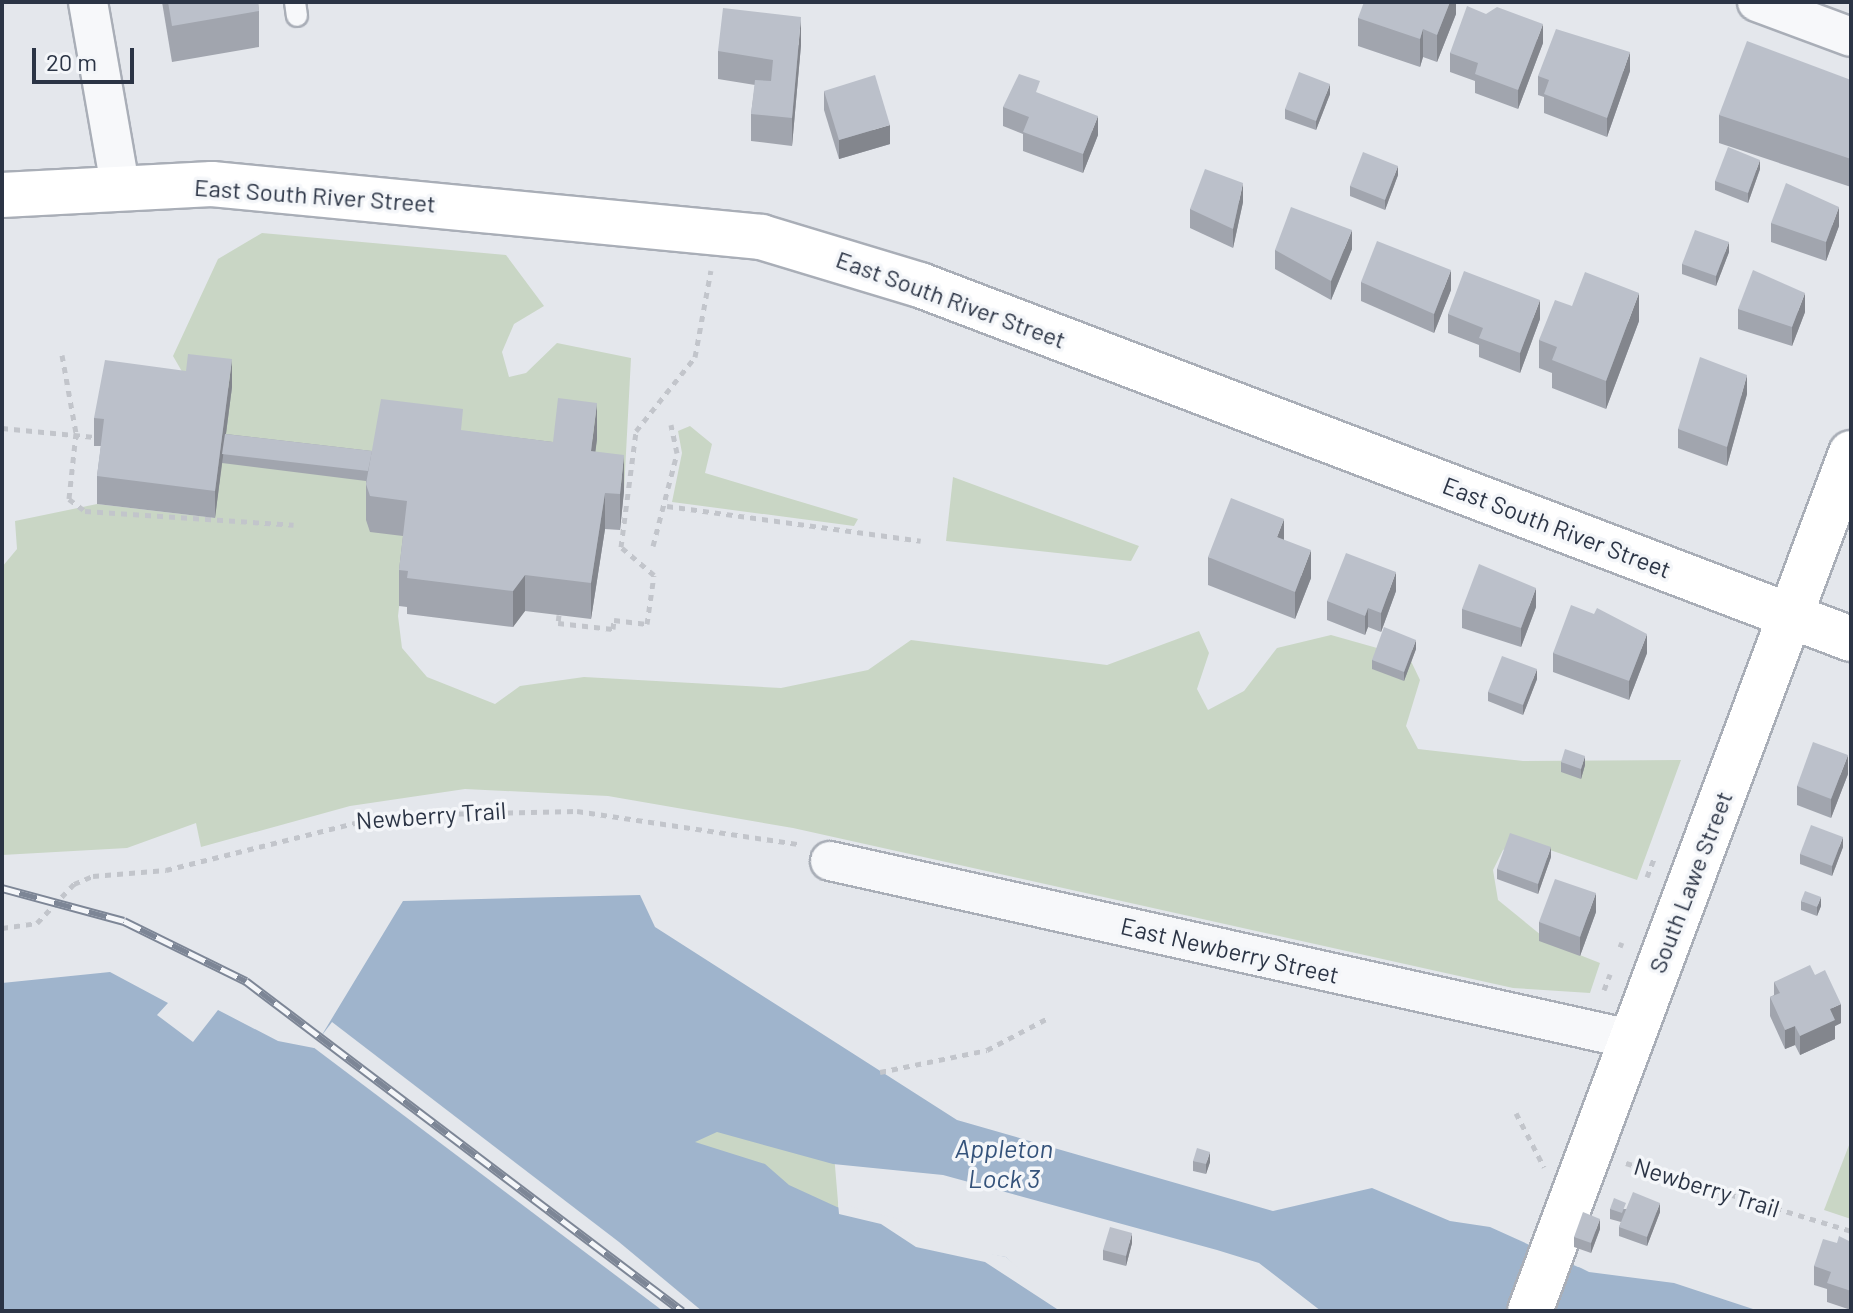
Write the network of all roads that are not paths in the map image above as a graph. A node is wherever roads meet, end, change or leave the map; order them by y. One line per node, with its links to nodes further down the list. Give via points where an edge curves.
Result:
1 (88, 2): 4 (street)
2 (1757, 2): 3 (street)
3 (1851, 37)
4 (120, 185): 5 (street, East South River Street); 7 (street, East South River Street, via 212,184 537,213 716,231 812,250)
5 (2, 195)
6 (1851, 453): 7 (street, South Lawe Street)
7 (1790, 616): 8 (street, East South River Street); 10 (street, South Lawe Street)
8 (1851, 639)
9 (830, 861): 10 (street, East Newberry Street)
10 (1630, 1039): 11 (street, South Lawe Street)
11 (1530, 1311)

